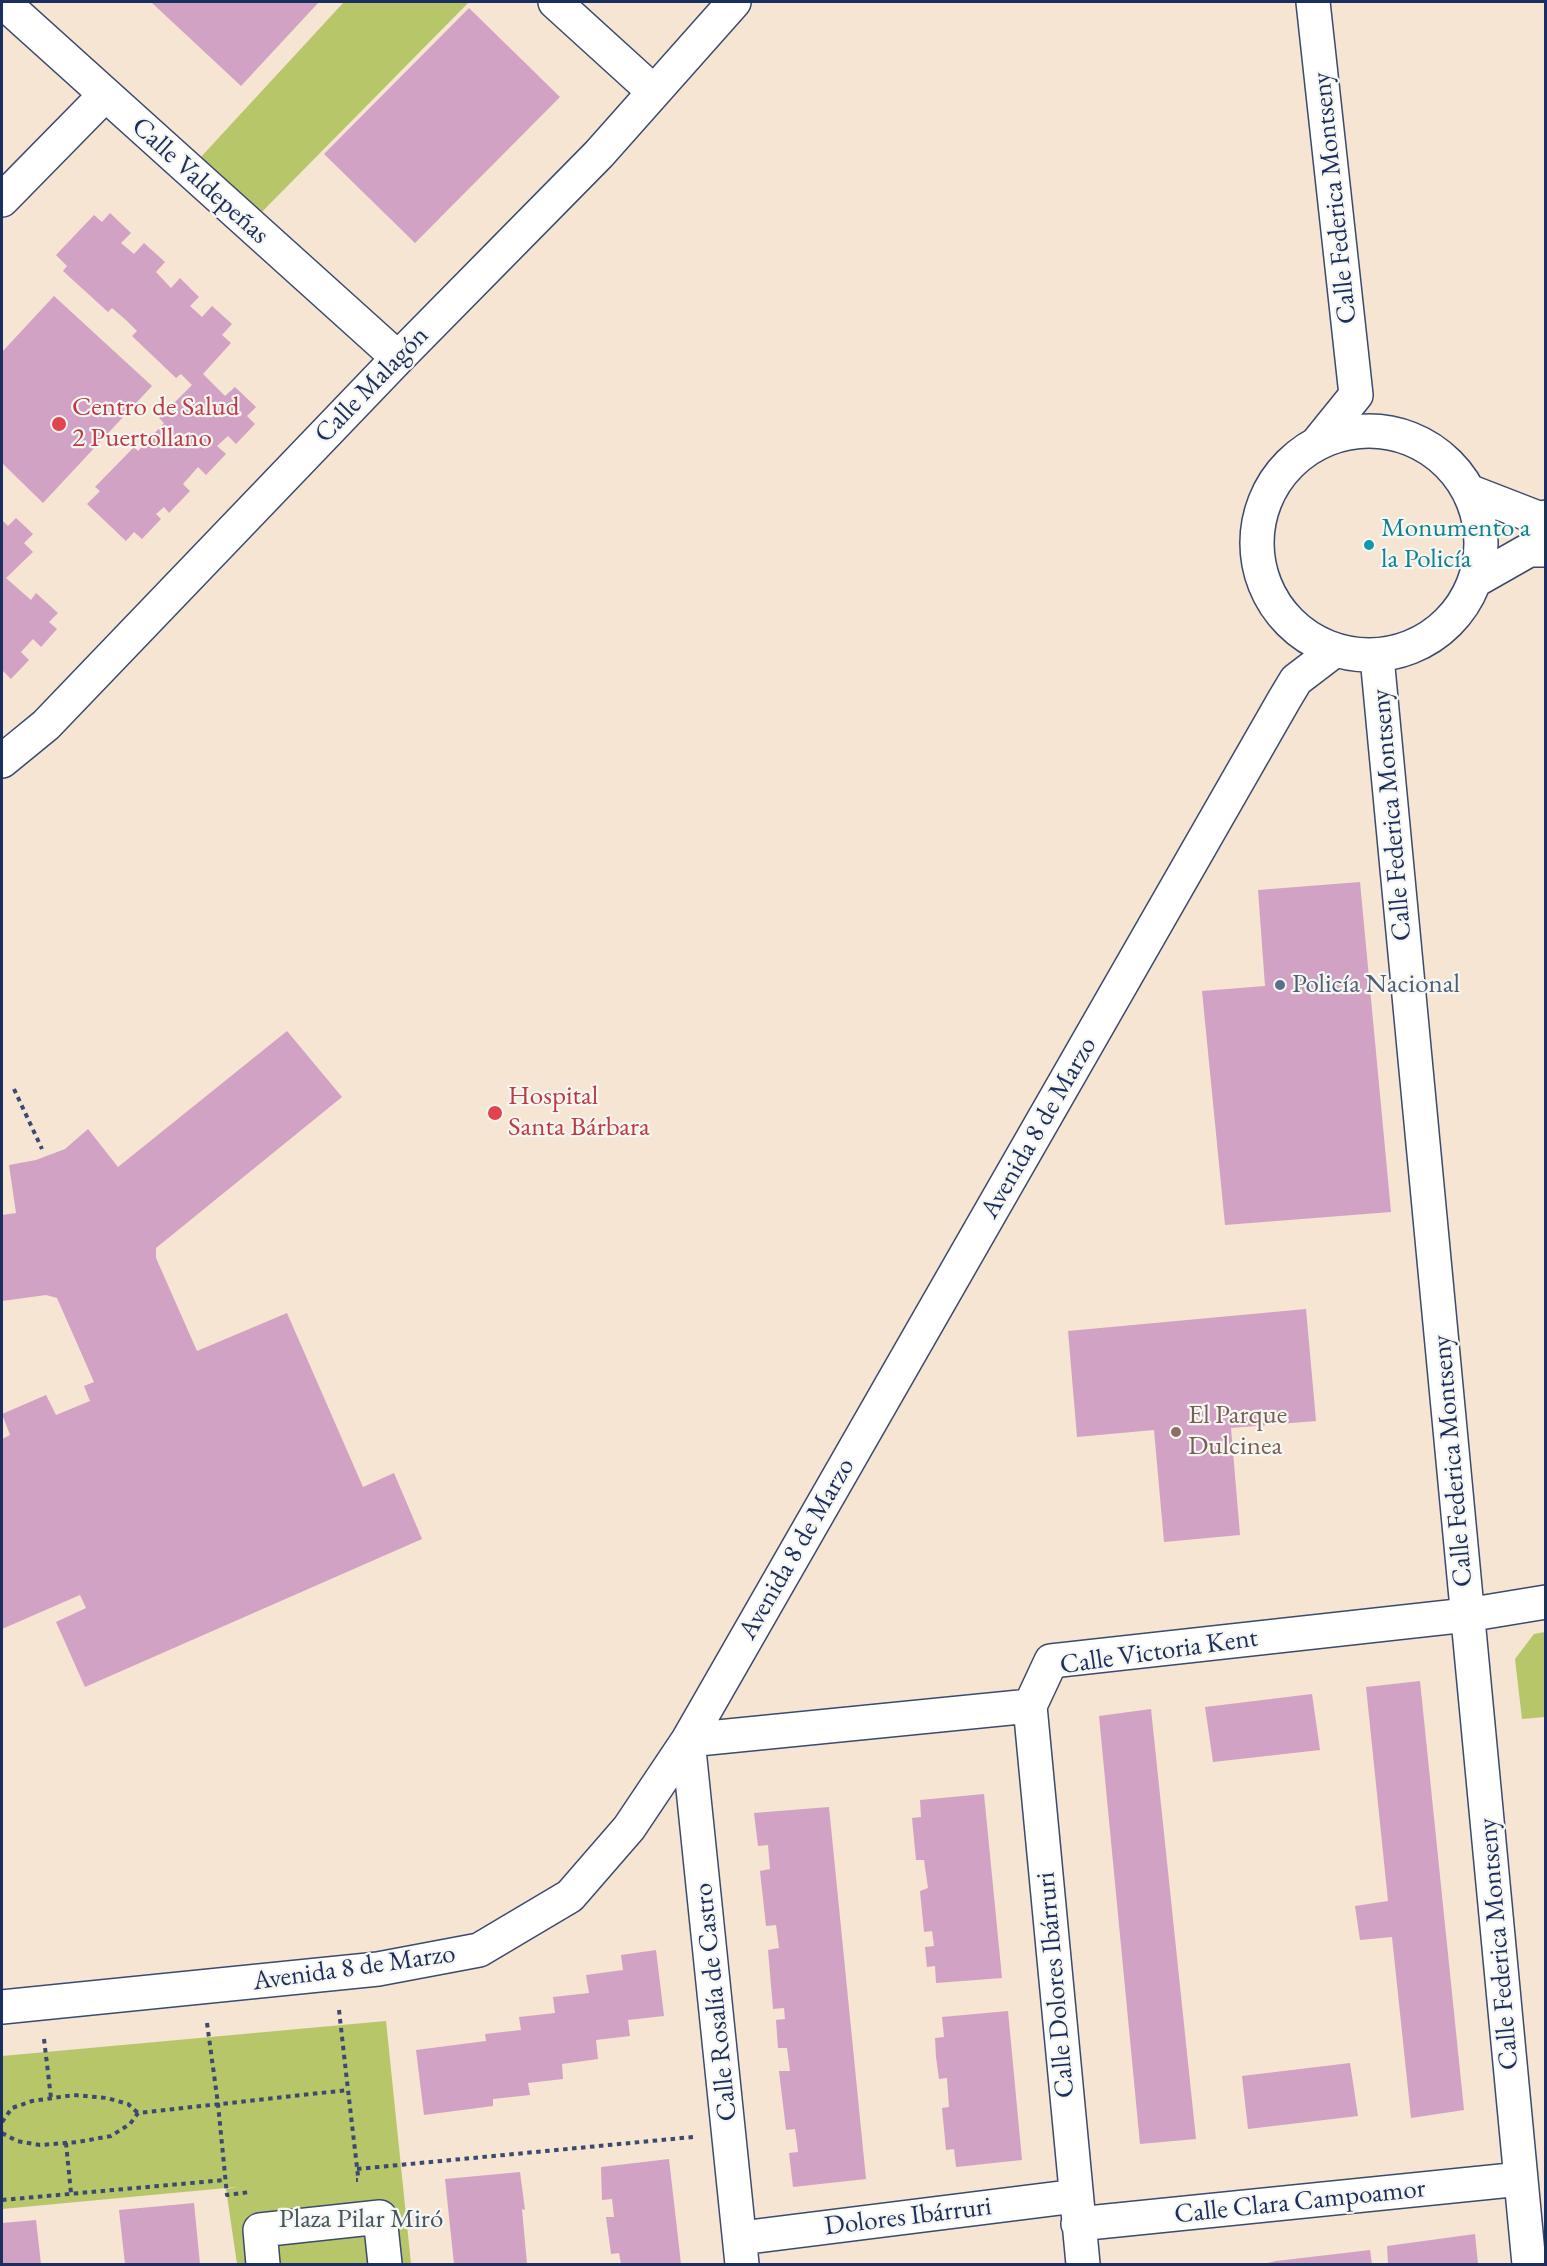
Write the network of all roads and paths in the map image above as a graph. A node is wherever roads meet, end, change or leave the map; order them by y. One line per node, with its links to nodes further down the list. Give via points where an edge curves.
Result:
1 (555, 2): 5 (street)
2 (734, 2): 5 (street, Calle Malagón)
3 (1312, 2): 9 (street, Calle Federica Montseny)
4 (25, 9): 6 (street, Calle Valdepeñas)
5 (654, 92): 8 (street, Calle Malagón, via 599,154)
6 (105, 95): 7 (street); 8 (street, Calle Valdepeñas)
7 (2, 200)
8 (398, 358): 20 (street, Calle Malagón, via 46,725)
9 (1356, 395): 10 (street); 11 (street)
10 (1405, 435): 11 (street, via 1361,430); 12 (street, via 1444,457)
11 (1318, 442): 16 (street, via 1283,469 1261,507 1256,552 1268,595)
12 (1471, 492): 13 (street); 15 (street, via 1483,535)
13 (1545, 518)
14 (1545, 550): 15 (street, via 1529,550)
15 (1478, 579): 18 (street, via 1456,618 1420,645)
16 (1294, 629): 17 (street); 19 (street)
17 (1334, 651): 18 (street); 19 (street, Avenida 8 de Marzo)
18 (1377, 657): 24 (street, Calle Federica Montseny)
19 (1296, 680): 26 (street, Avenida 8 de Marzo)
20 (2, 761)
21 (14, 1089): 22 (path)
22 (42, 1149)
23 (1545, 1602): 24 (street, Calle Victoria Kent)
24 (1467, 1615): 25 (street, Calle Victoria Kent, via 1051,1661); 42 (street, Calle Federica Montseny)
25 (1029, 1706): 26 (street); 46 (street, Calle Dolores Ibárruri)
26 (688, 1740): 27 (street, Avenida 8 de Marzo, via 629,1828 570,1896 479,1950); 37 (street, Calle Rosalía de Castro)
27 (335, 1973): 28 (street, Avenida 8 de Marzo); 31 (path)
28 (202, 1987): 29 (street, Avenida 8 de Marzo); 33 (path)
29 (40, 2003): 30 (street, Avenida 8 de Marzo); 32 (path)
30 (2, 2007)
31 (348, 2090): 33 (path); 39 (path)
32 (51, 2098): 34 (path, via 107,2098 128,2104); 35 (path, via 12,2108)
33 (218, 2104): 34 (path); 40 (path)
34 (138, 2112): 38 (path, via 130,2124 111,2136)
35 (2, 2122)
36 (2, 2133): 38 (path, via 17,2141 40,2145)
37 (729, 2134): 39 (path); 47 (street, Calle Rosalía de Castro)
38 (66, 2143): 43 (path)
39 (357, 2169): 41 (path)
40 (225, 2180): 43 (path); 44 (path)
41 (358, 2180)
42 (1521, 2180): 46 (street, Calle Clara Campoamor); 51 (street, Calle Federica Montseny)
43 (71, 2193): 45 (path)
44 (227, 2195)
45 (2, 2200)
46 (1077, 2210): 47 (street, Dolores Ibárruri); 50 (street, Calle Dolores Ibárruri)
47 (741, 2251)
48 (263, 2265): 49 (street, via 260,2230 380,2217)
49 (385, 2265)
50 (1083, 2265)
51 (1529, 2265)

